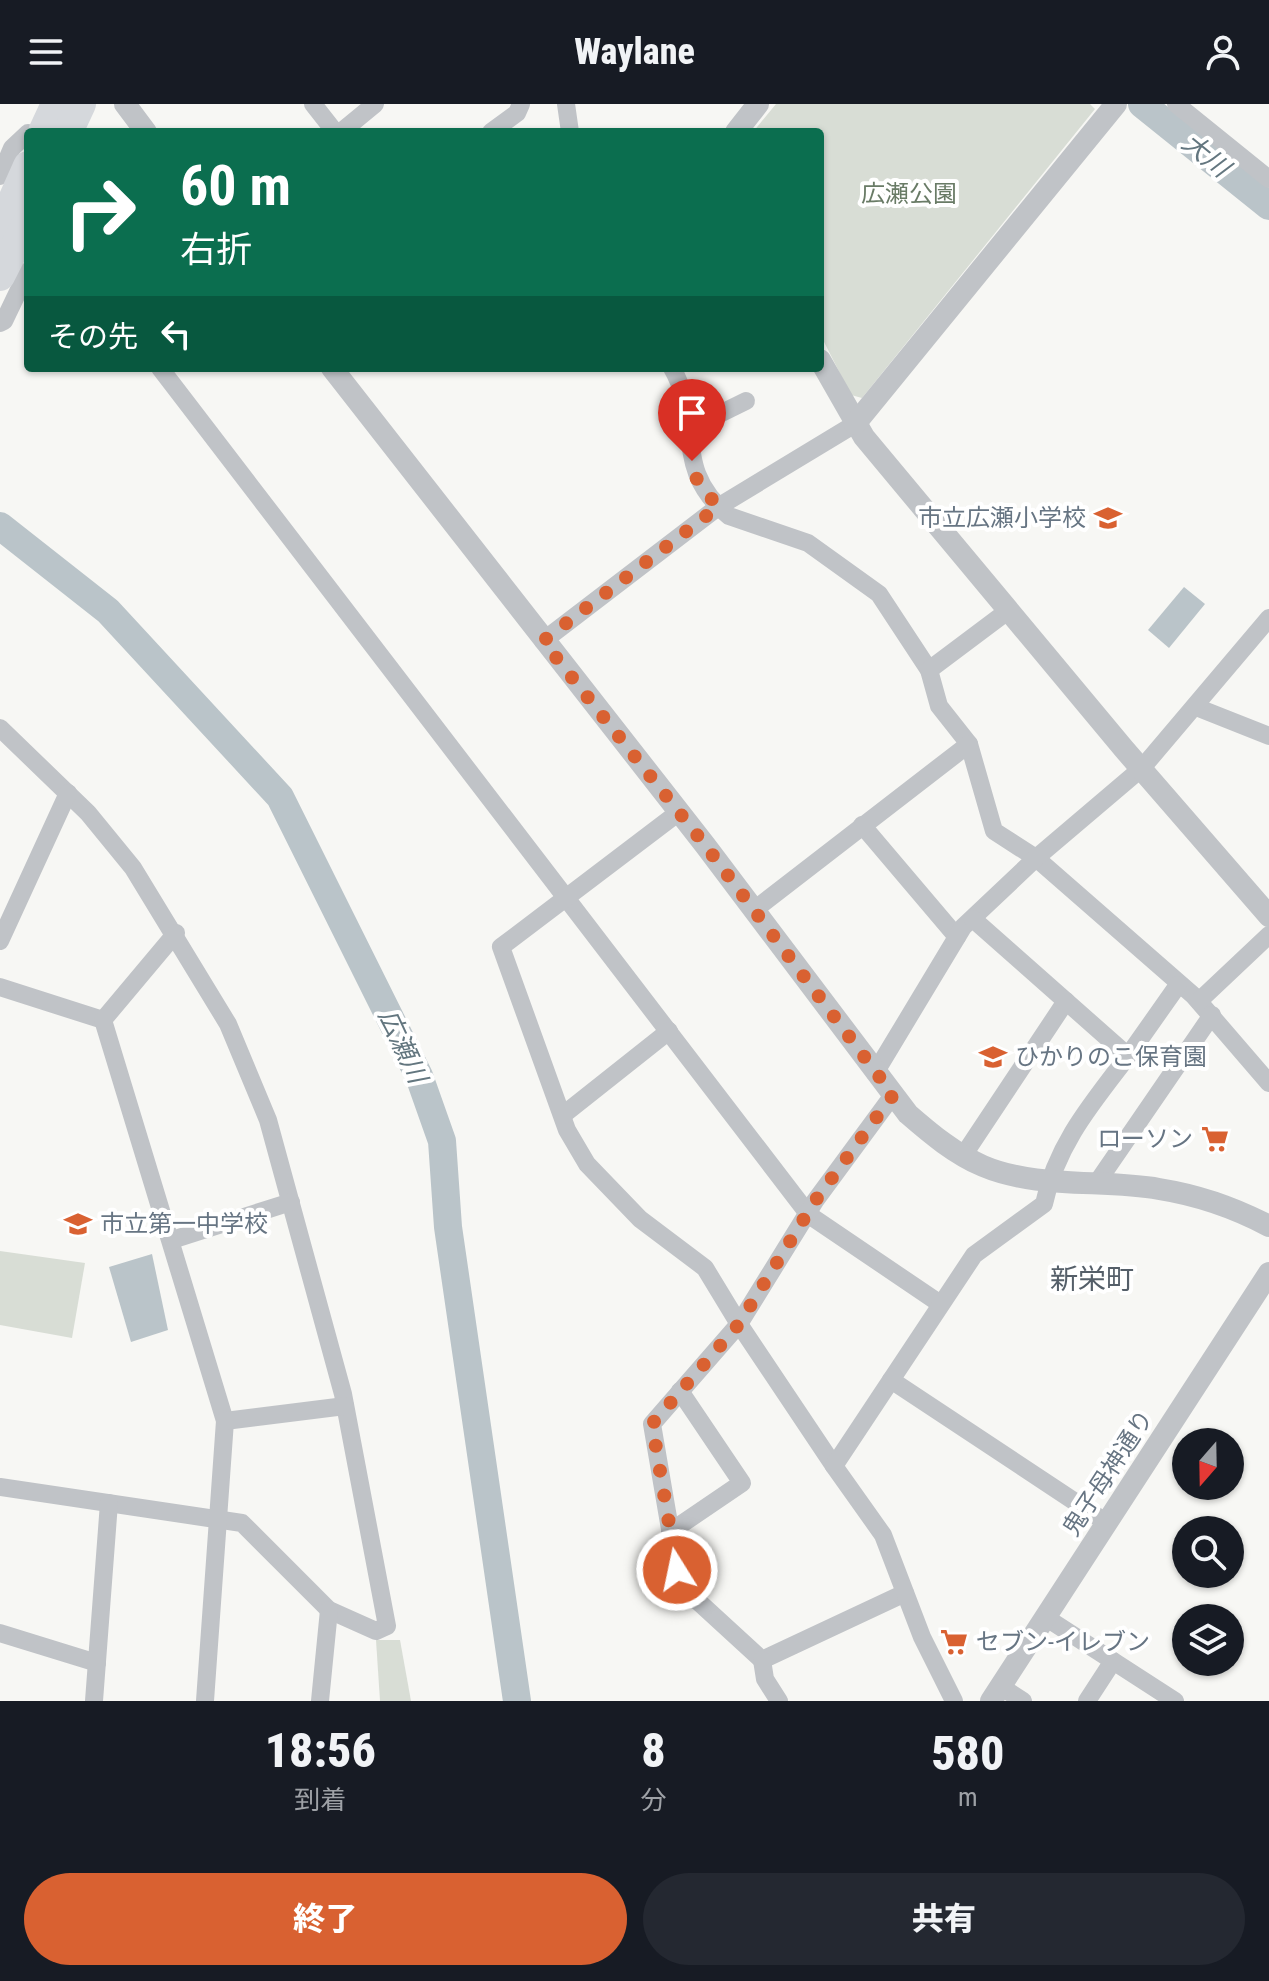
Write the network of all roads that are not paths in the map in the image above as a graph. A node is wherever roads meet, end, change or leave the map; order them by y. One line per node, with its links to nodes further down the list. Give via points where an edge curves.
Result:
1 (81, 104): 10 (highway)
2 (125, 104): 11 (street)
3 (313, 104): 12 (street)
4 (375, 104): 13 (street)
5 (566, 104): 15 (street)
6 (758, 104): 16 (street)
7 (1176, 104): 20 (street)
8 (1115, 106): 31 (street)
9 (517, 118): 14 (street)
10 (45, 127)
11 (143, 128)
12 (334, 128)
13 (343, 128)
14 (498, 128)
15 (569, 128)
16 (739, 128)
17 (24, 140): 19 (street, via 12,148)
18 (24, 175): 21 (highway)
19 (0, 176)
20 (1269, 179)
21 (0, 229)
22 (24, 229): 23 (highway)
23 (0, 276)
24 (24, 279): 25 (street)
25 (0, 323)
26 (824, 367): 31 (street)
27 (163, 372): 47 (street)
28 (335, 372): 36 (street)
29 (674, 372): 32 (street, via 683,394)
30 (746, 401): 32 (street)
31 (855, 424): 33 (street); 34 (street)
32 (687, 430): 33 (street, via 694,473)
33 (718, 507): 36 (street); 37 (street, via 729,516 808,543 879,594)
34 (1009, 610): 37 (street); 42 (street)
35 (1269, 619): 38 (street)
36 (543, 641): 44 (street)
37 (929, 670): 41 (street, via 939,706)
38 (1196, 707): 40 (street); 42 (street)
39 (0, 728): 43 (street)
40 (1269, 736)
41 (969, 744): 45 (street); 46 (street, via 994,831)
42 (1142, 768): 46 (street); 49 (street)
43 (68, 793): 51 (street, via 133,868); 54 (street)
44 (679, 812): 47 (street); 48 (street)
45 (862, 825): 48 (street); 53 (street)
46 (1036, 858): 50 (street); 55 (street)
47 (565, 897): 61 (street); 66 (street, via 501,947)
48 (754, 910): 63 (street)
49 (1269, 916)
50 (973, 919): 53 (street); 57 (street)
51 (176, 933): 60 (street); 70 (street, via 228,1024 268,1120)
52 (1269, 935): 58 (street)
53 (957, 937): 63 (street)
54 (0, 941)
55 (1178, 985): 58 (street); 62 (street)
56 (0, 987): 60 (street)
57 (1066, 1001): 62 (street); 67 (street)
58 (1199, 1001): 59 (street)
59 (1212, 1015): 64 (street); 69 (street)
60 (103, 1020): 73 (street)
61 (669, 1031): 66 (street); 71 (street)
62 (1128, 1056): 68 (street, via 1066,1140)
63 (875, 1073): 65 (street)
64 (1269, 1083)
65 (893, 1095): 67 (street, via 929,1132); 71 (street)
66 (563, 1115): 76 (street, via 587,1164 640,1219 705,1268)
67 (963, 1156): 68 (street, via 997,1170)
68 (1049, 1179): 69 (street); 75 (street, via 1044,1204 974,1255)
69 (1096, 1184): 72 (street, via 1205,1199)
70 (291, 1202): 73 (street); 79 (street)
71 (809, 1215): 75 (street); 76 (street)
72 (1269, 1226)
73 (172, 1240): 80 (street)
74 (1269, 1273): 85 (street, 鬼子母神通り)
75 (939, 1303): 77 (street)
76 (739, 1324): 78 (street); 81 (street)
77 (891, 1380): 81 (street); 85 (street)
78 (680, 1391): 86 (street, via 652,1424); 86 (street, via 742,1483)
79 (345, 1406): 80 (street); 88 (street, via 387,1626 376,1631)
80 (225, 1421): 84 (street)
81 (834, 1466): 87 (street, via 883,1535)
82 (0, 1487): 83 (street)
83 (109, 1503): 84 (street); 93 (street)
84 (220, 1518): 88 (street, via 242,1523); 96 (street)
85 (1107, 1523): 89 (street, 鬼子母神通り)
86 (670, 1532): 91 (street, via 677,1570 690,1594)
87 (905, 1593): 91 (street); 99 (street)
88 (329, 1610): 97 (street)
89 (1045, 1617): 92 (street); 94 (street, 鬼子母神通り)
90 (0, 1633): 93 (street)
91 (762, 1660): 98 (street, via 765,1679)
92 (1113, 1661): 101 (street); 102 (street)
93 (97, 1663): 95 (street)
94 (996, 1694): 100 (street)
95 (94, 1701)
96 (205, 1701)
97 (320, 1701)
98 (779, 1701)
99 (954, 1701)
100 (1023, 1701)
101 (1087, 1701)
102 (1175, 1701)

